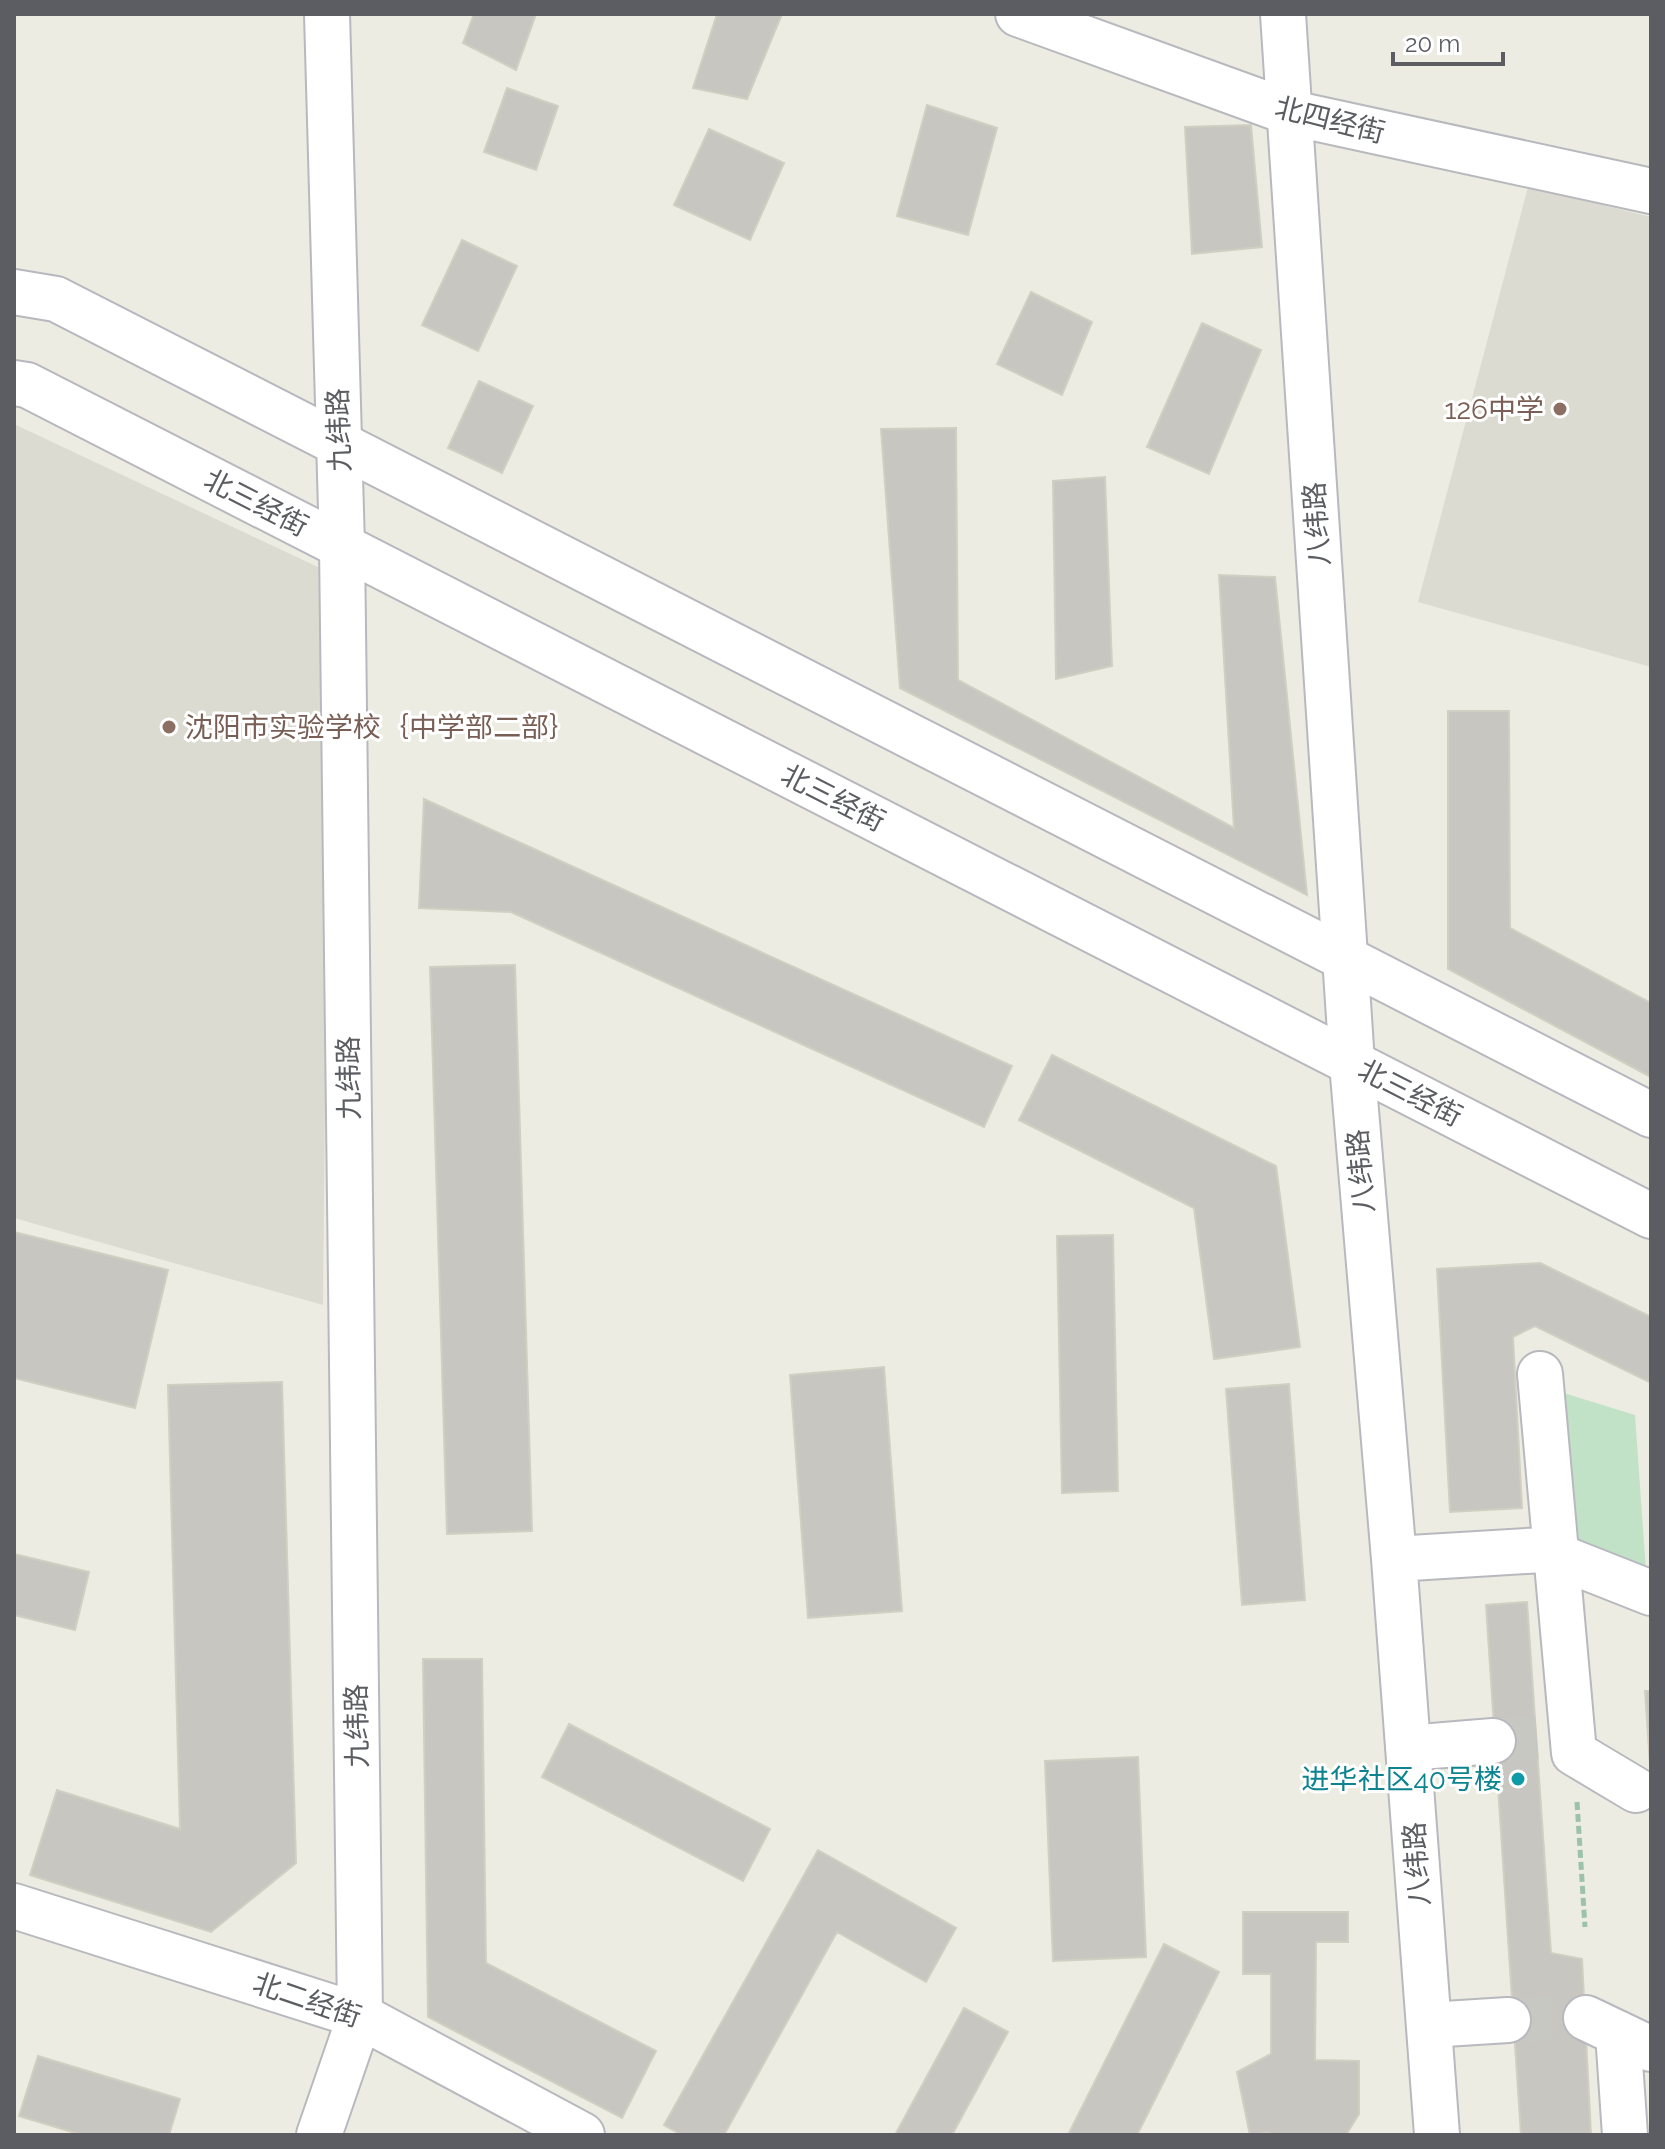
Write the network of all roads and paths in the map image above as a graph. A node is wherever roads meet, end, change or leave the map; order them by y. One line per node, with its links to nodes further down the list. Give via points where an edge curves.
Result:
1 (327, 14): 8 (street, 九纬路)
2 (1018, 14): 4 (street, 北四经街)
3 (1283, 14): 4 (street, 八纬路)
4 (1291, 113): 5 (street, 北四经街); 10 (street, 八纬路)
5 (1651, 191)
6 (14, 292): 8 (street, via 56,299)
7 (14, 383): 9 (street, 北三经街)
8 (339, 444): 9 (street, 九纬路); 10 (street)
9 (342, 546): 11 (street, 北三经街); 24 (street, 九纬路)
10 (1345, 959): 11 (street, 八纬路); 12 (street)
11 (1352, 1063): 13 (street, 北三经街); 16 (street, 八纬路)
12 (1651, 1115)
13 (1651, 1216)
14 (1540, 1374): 15 (street)
15 (1556, 1555): 16 (street, via 1542,1550); 17 (street); 19 (street)
16 (1394, 1559): 20 (street, 八纬路)
17 (1651, 1593)
18 (1493, 1741): 20 (street)
19 (1563, 1742): 21 (street); 23 (path)
20 (1408, 1748): 26 (street, 八纬路)
21 (1636, 1790)
22 (14, 1906): 24 (street, 北二经街)
23 (1585, 1927)
24 (360, 2016): 28 (street, 九纬路); 29 (street, 北二经街)
25 (1508, 2020): 26 (street)
26 (1429, 2025): 30 (street, 八纬路)
27 (1619, 2033): 31 (street)
28 (319, 2135)
29 (582, 2135)
30 (1437, 2135)
31 (1625, 2135)

